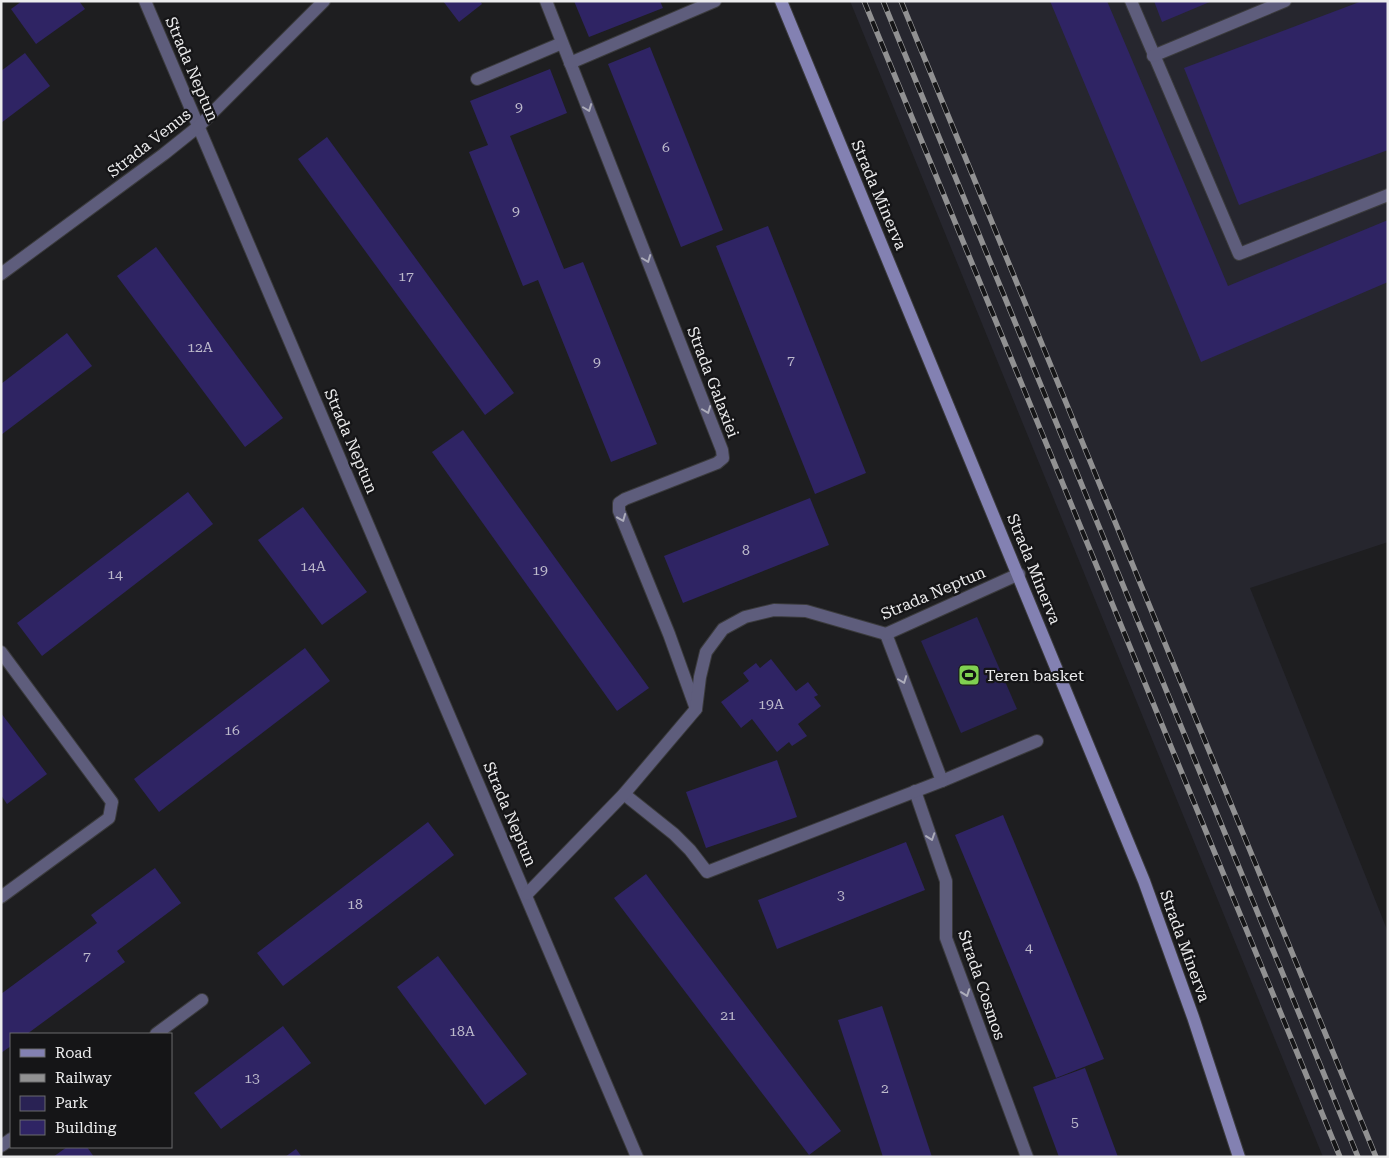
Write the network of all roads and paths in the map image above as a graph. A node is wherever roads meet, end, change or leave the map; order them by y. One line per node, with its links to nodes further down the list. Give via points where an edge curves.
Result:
1 (145, 1): 12 (street, Strada Neptun)
2 (324, 1): 12 (street, Strada Venus)
3 (546, 1): 8 (street, Strada Galaxiei)
4 (715, 1): 10 (street)
5 (781, 1): 15 (street, Strada Minerva)
6 (1130, 1): 9 (street)
7 (1285, 1): 9 (street)
8 (562, 43): 10 (street, Strada Galaxiei); 11 (street)
9 (1153, 56): 13 (street, via 1239,254)
10 (570, 63): 18 (street, Strada Galaxiei, one-way to 18, via 722,450 723,458 718,463 619,503)
11 (477, 79)
12 (199, 126): 14 (street, Strada Venus); 23 (street, Strada Neptun)
13 (1388, 195)
14 (1, 274)
15 (1019, 574): 16 (street, Strada Neptun); 29 (street, Strada Minerva, via 1144,880)
16 (886, 634): 18 (street, Strada Neptun, via 806,611 774,610 745,617 723,629 706,652); 20 (street, one-way to 20)
17 (1, 652): 24 (street, via 112,802 109,818)
18 (696, 709): 22 (street, Strada Neptun)
19 (1037, 741): 20 (street)
20 (942, 781): 21 (street)
21 (915, 791): 22 (street, via 707,872 679,839); 28 (street, Strada Cosmos, one-way to 28, via 946,881 946,938)
22 (624, 794): 23 (street, Strada Neptun)
23 (527, 894): 27 (street, Strada Neptun)
24 (1, 897)
25 (202, 1000): 26 (street)
26 (157, 1033)
27 (638, 1157)
28 (1027, 1157)
29 (1239, 1157)

